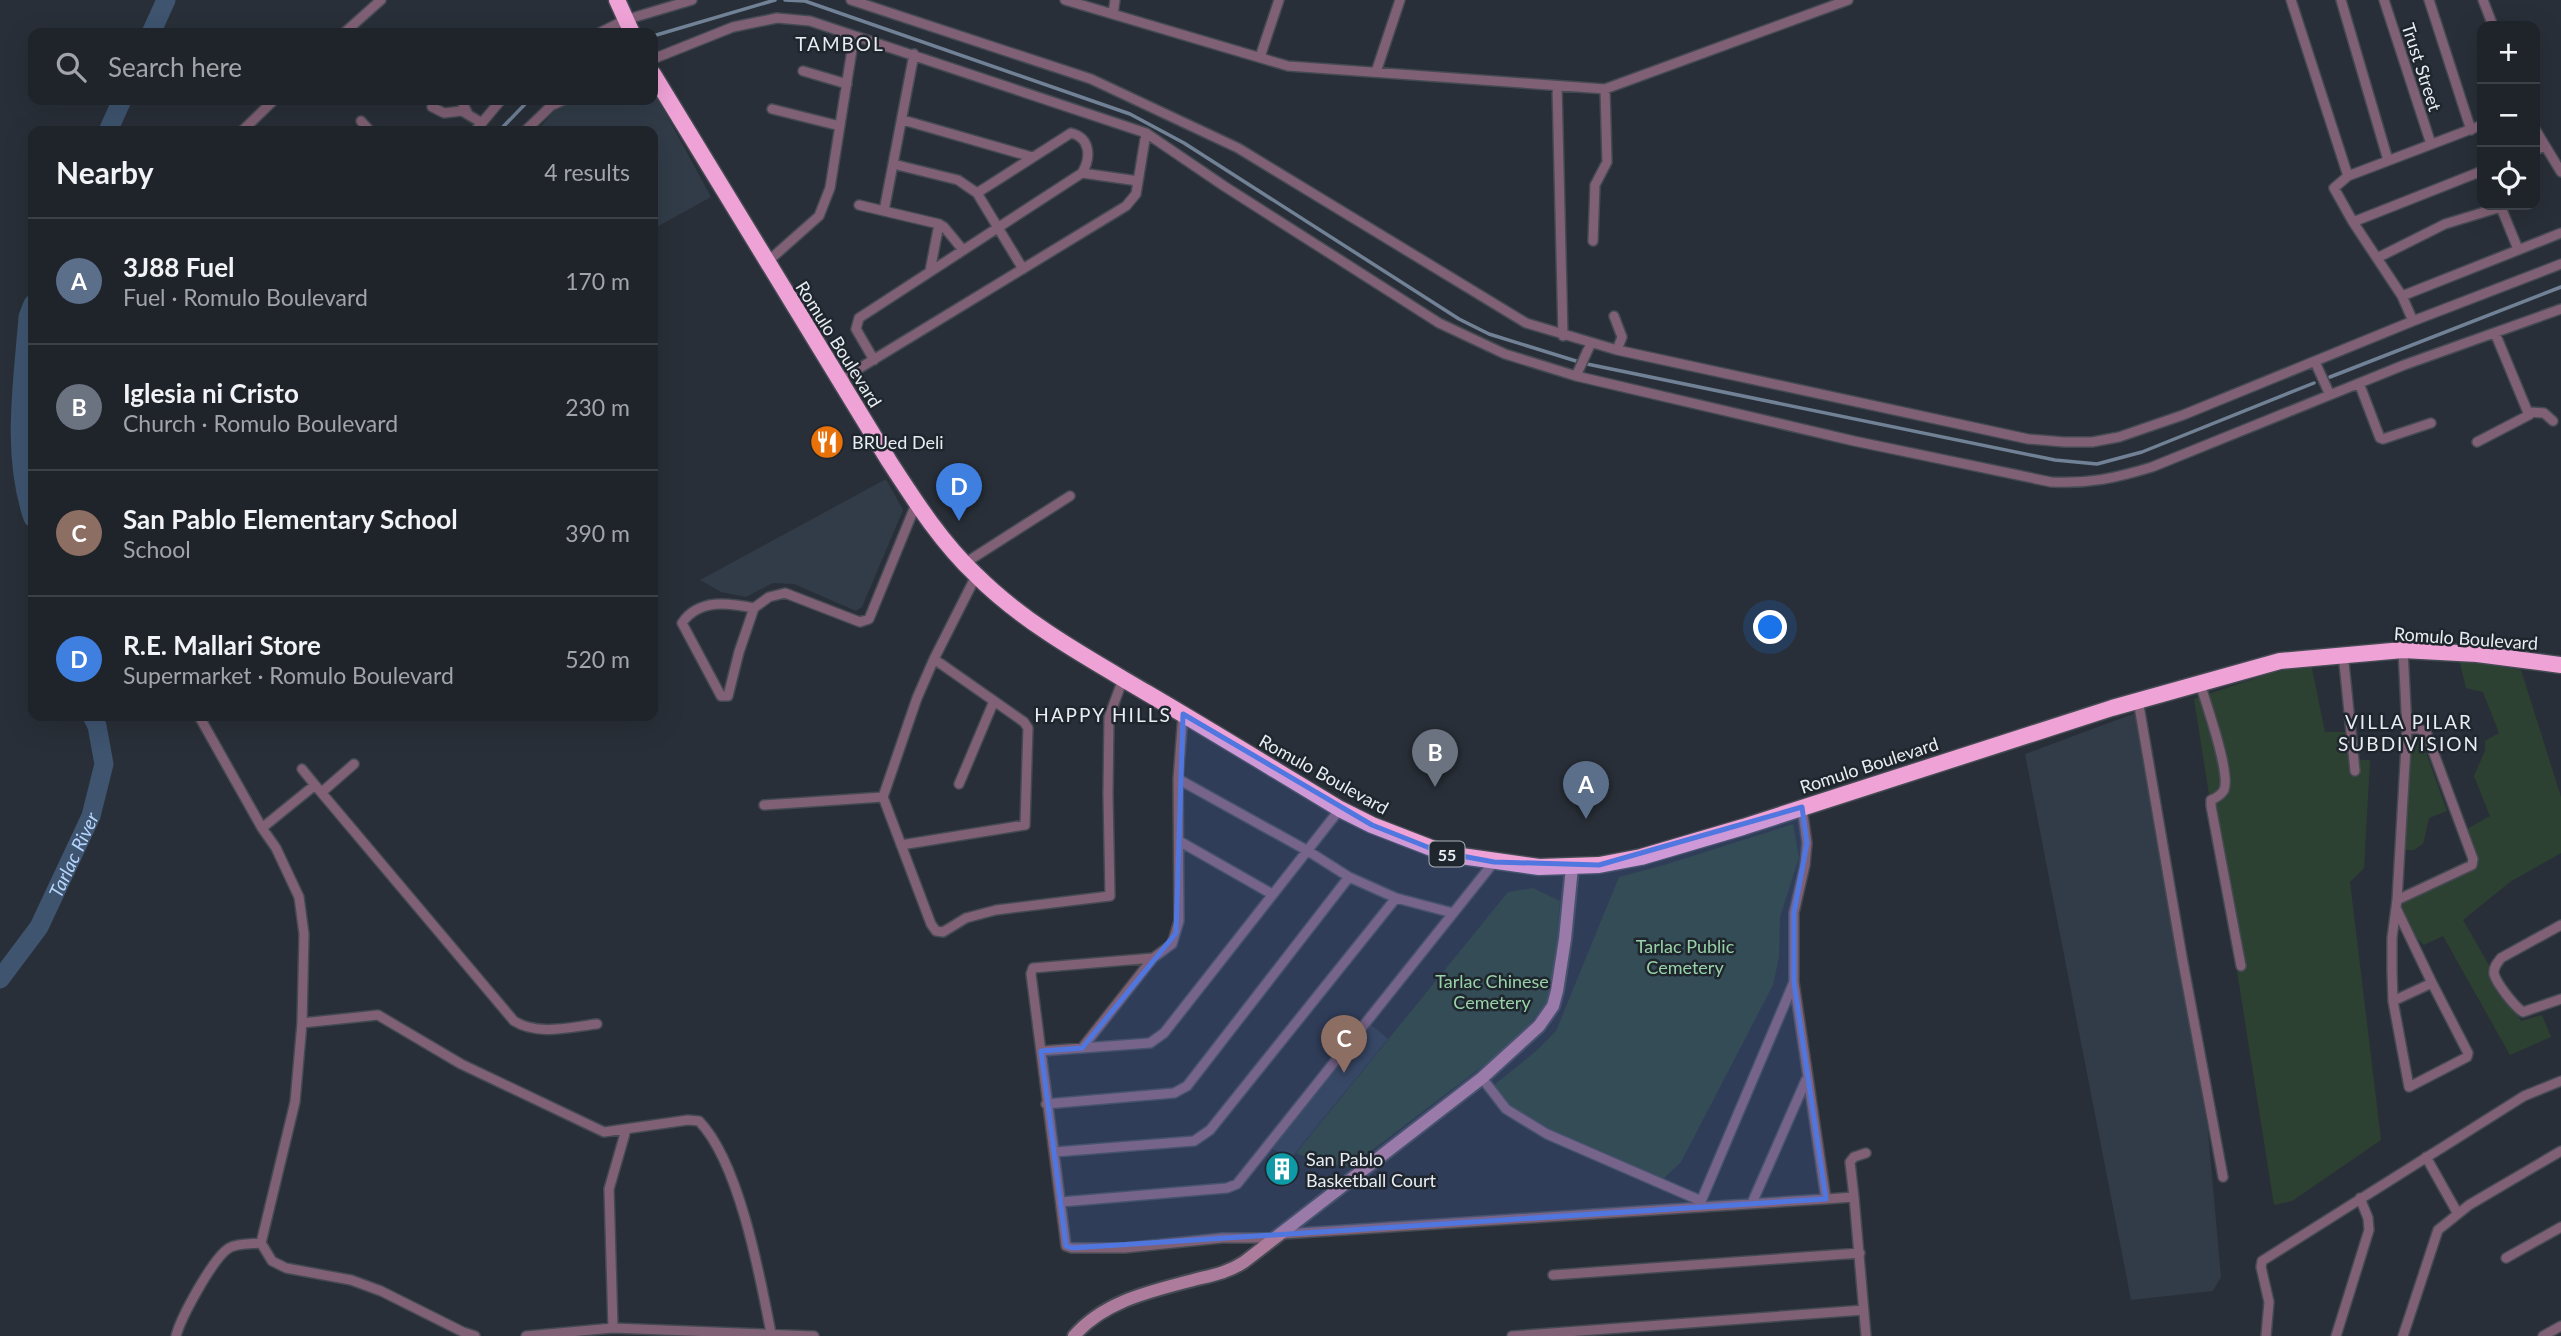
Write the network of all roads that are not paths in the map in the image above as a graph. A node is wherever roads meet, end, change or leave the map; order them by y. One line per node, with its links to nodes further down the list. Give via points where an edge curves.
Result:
1 (381, 0): 18 (street)
2 (617, 0): 17 (highway)
3 (692, 0): 17 (street)
4 (851, 0): 81 (street, via 1091,79 1238,148 1526,323)
5 (1065, 0): 15 (street)
6 (1115, 0): 15 (street)
7 (1279, 0): 22 (street)
8 (1400, 0): 24 (street)
9 (1848, 0): 28 (street)
10 (2291, 0): 57 (street)
11 (2341, 0): 52 (street)
12 (2384, 0): 48 (street, Trust Street)
13 (2429, 0): 45 (street)
14 (2483, 0): 16 (street)
15 (1113, 14): 22 (street)
16 (2491, 21)
17 (628, 27)
18 (350, 28)
19 (854, 37): 20 (street); 21 (street, via 810,22 777,18 733,27); 26 (street)
20 (914, 54): 36 (street); 46 (street)
21 (658, 57)
22 (1260, 57): 24 (street, via 1288,66)
23 (803, 71): 26 (street)
24 (1376, 72): 27 (street)
25 (658, 82): 72 (highway, Romulo Boulevard / 55)
26 (847, 84): 43 (street)
27 (1557, 86): 28 (street); 81 (street)
28 (1605, 89): 68 (street, via 1607,162 1595,185)
29 (269, 105): 39 (street)
30 (464, 105): 35 (street)
31 (497, 105): 38 (street)
32 (553, 105): 42 (street)
33 (432, 107): 35 (street)
34 (772, 109): 43 (street)
35 (468, 114): 38 (street)
36 (903, 120): 51 (street); 53 (street)
37 (362, 121): 40 (street)
38 (482, 123): 41 (street)
39 (247, 126)
40 (366, 126)
41 (479, 126)
42 (530, 126)
43 (840, 126): 72 (street, via 830,188 819,216)
44 (2477, 127): 45 (street)
45 (2470, 130): 48 (street)
46 (1146, 133): 58 (street); 86 (street, via 1439,323 1506,354)
47 (2540, 138): 49 (street)
48 (2431, 144): 52 (street)
49 (2545, 146): 50 (street); 54 (street)
50 (2540, 148)
51 (1031, 157): 55 (street, via 1071,133 1079,135 1089,155); 59 (street)
52 (2388, 160): 57 (street)
53 (893, 164): 59 (street, via 958,180); 63 (street)
54 (2561, 172)
55 (1082, 173): 58 (street); 66 (street)
56 (2477, 173): 64 (street)
57 (2348, 176): 64 (street, via 2334,188)
58 (1138, 181): 74 (street, via 1136,194 1126,205)
59 (977, 193): 66 (street)
60 (859, 205): 63 (street)
61 (2488, 210): 71 (street, via 2445,224)
62 (2502, 210): 69 (street)
63 (884, 211): 65 (street)
64 (2353, 222): 71 (street)
65 (939, 224): 70 (street); 75 (street)
66 (999, 227): 70 (street); 74 (street)
67 (2561, 233): 69 (street)
68 (1593, 241)
69 (2518, 249): 76 (street)
70 (963, 250): 75 (street)
71 (2376, 258): 76 (street)
72 (766, 263): 87 (highway, Romulo Boulevard / 55)
73 (2561, 264): 79 (street)
74 (1023, 269): 84 (street)
75 (930, 271): 84 (street, via 859,318 856,328)
76 (2402, 296): 79 (street)
77 (2561, 309): 80 (street)
78 (1614, 316): 83 (street, via 1622,337)
79 (2413, 321): 85 (street)
80 (2495, 333): 88 (street); 90 (street)
81 (1563, 336): 82 (street)
82 (1591, 343): 83 (street); 86 (street)
83 (1617, 350): 85 (street, via 2028,439 2064,442 2119,437)
84 (874, 360): 87 (street)
85 (2315, 362): 89 (street)
86 (1576, 376): 89 (street, via 1880,446 2051,482 2082,484 2152,467)
87 (840, 380): 95 (highway, Romulo Boulevard / 55)
88 (2360, 383): 89 (street); 92 (street, via 2380,438)
89 (2330, 395)
90 (2528, 412): 91 (street, via 2544,413); 93 (street, via 2528,417)
91 (2553, 421)
92 (2431, 423)
93 (2477, 442)
94 (1070, 496): 96 (street)
95 (916, 503): 96 (highway, Romulo Boulevard / 55); 98 (street, via 865,622 785,593)
96 (965, 564): 97 (highway, Romulo Boulevard / 55)
97 (976, 576): 101 (street); 103 (highway, Romulo Boulevard / 55, via 1021,614)
98 (754, 608): 98 (street, via 710,604 682,623 721,696 728,696)
99 (2403, 650): 100 (highway, Romulo Boulevard / 55); 102 (highway, Romulo Boulevard / 55); 109 (street)
100 (2343, 653): 104 (highway, Romulo Boulevard / 55, via 2280,661); 112 (street)
101 (933, 659): 106 (street); 116 (street)
102 (2561, 665)
103 (1123, 679): 107 (highway, Romulo Boulevard / 55); 122 (street, via 1109,717 1110,896 996,910 936,931)
104 (2200, 683): 105 (highway, Romulo Boulevard / 55); 133 (street, via 2225,770 2224,789 2211,800 2211,806)
105 (2138, 700): 118 (highway, Romulo Boulevard / 55); 151 (street)
106 (994, 701): 114 (street); 122 (street, via 1028,728 1025,825)
107 (1183, 714): 113 (street); 119 (highway, Romulo Boulevard / 55)
108 (202, 721): 120 (street)
109 (2407, 729): 129 (street); 129 (street, via 2426,732 2473,859 2472,865)
110 (354, 764): 115 (street)
111 (302, 769): 115 (street)
112 (2355, 771)
113 (1178, 779): 121 (street); 123 (street)
114 (959, 784)
115 (318, 788): 120 (street); 139 (street, via 514,1021 526,1029 542,1030)
116 (883, 797): 117 (street); 122 (street)
117 (764, 805)
118 (1802, 807): 125 (highway, Romulo Boulevard / 55, via 1641,857); 134 (street, via 1807,842 1794,913)
119 (1340, 809): 123 (street); 124 (highway, Romulo Boulevard / 55, via 1440,852)
120 (262, 828): 138 (street, via 299,897 304,934)
121 (1179, 841): 127 (street); 132 (street, via 1179,921 1172,944)
122 (901, 845)
123 (1308, 850): 126 (street); 127 (street)
124 (1494, 862): 125 (highway, Romulo Boulevard / 55); 130 (street)
125 (1572, 867): 142 (street, via 1553,1006 1539,1026)
126 (1349, 877): 128 (street); 145 (street, via 1187,1086 1174,1093)
127 (1272, 894): 140 (street, via 1164,1032 1150,1043)
128 (1396, 898): 130 (street); 148 (street, via 1202,1136 1194,1141)
129 (2397, 904): 135 (street); 137 (street, via 2392,938)
130 (1453, 913): 155 (street, via 1237,1184)
131 (2561, 925): 136 (street, via 2501,958 2494,974 2523,1012)
132 (1153, 958): 140 (street); 141 (street, via 1033,968)
133 (2241, 966)
134 (1794, 982): 143 (street); 156 (street)
135 (2432, 984): 137 (street); 137 (street, via 2468,1053 2412,1088 2407,1085)
136 (2561, 999)
137 (2393, 1001)
138 (302, 1023): 146 (street, via 378,1015 461,1064 604,1132); 161 (street, via 295,1102)
139 (597, 1024)
140 (1082, 1048): 141 (street)
141 (1041, 1051): 145 (street)
142 (1482, 1078): 156 (street, via 1506,1109 1547,1134); 160 (street)
143 (1807, 1079): 154 (street); 157 (street)
144 (2561, 1081): 150 (street, via 2524,1096)
145 (1046, 1104): 148 (street)
146 (626, 1130): 167 (street, via 609,1189); 168 (street, via 688,1120 699,1121 710,1132 729,1171 758,1267)
147 (2561, 1151): 158 (street)
148 (1055, 1152): 155 (street)
149 (1866, 1153): 152 (street, via 1850,1162)
150 (2426, 1157): 153 (street); 158 (street)
151 (2223, 1177)
152 (1854, 1197): 154 (street); 162 (street)
153 (2360, 1198): 176 (street, via 2262,1261 2269,1302); 177 (street, via 2369,1230)
154 (1826, 1199): 157 (street)
155 (1061, 1202): 160 (street, via 1066,1246 1072,1248)
156 (1699, 1203): 157 (street); 160 (street)
157 (1752, 1203)
158 (2458, 1214): 178 (street, via 2438,1230)
159 (2561, 1227): 163 (street)
160 (1279, 1236): 173 (street, via 1231,1270 1113,1305)
161 (261, 1243): 169 (street, via 235,1246 222,1254 186,1310); 170 (street, via 272,1261 285,1268 351,1280)
162 (1860, 1253): 164 (street); 165 (street)
163 (2506, 1258)
164 (1553, 1275)
165 (1864, 1310): 174 (street); 175 (street)
166 (2561, 1326): 179 (street)
167 (613, 1328): 168 (street); 171 (street)
168 (771, 1333): 172 (street)
169 (176, 1336)
170 (475, 1336)
171 (526, 1336)
172 (814, 1336)
173 (1074, 1336)
174 (1512, 1336)
175 (1866, 1336)
176 (2266, 1336)
177 (2336, 1336)
178 (2403, 1336)
179 (2543, 1336)

